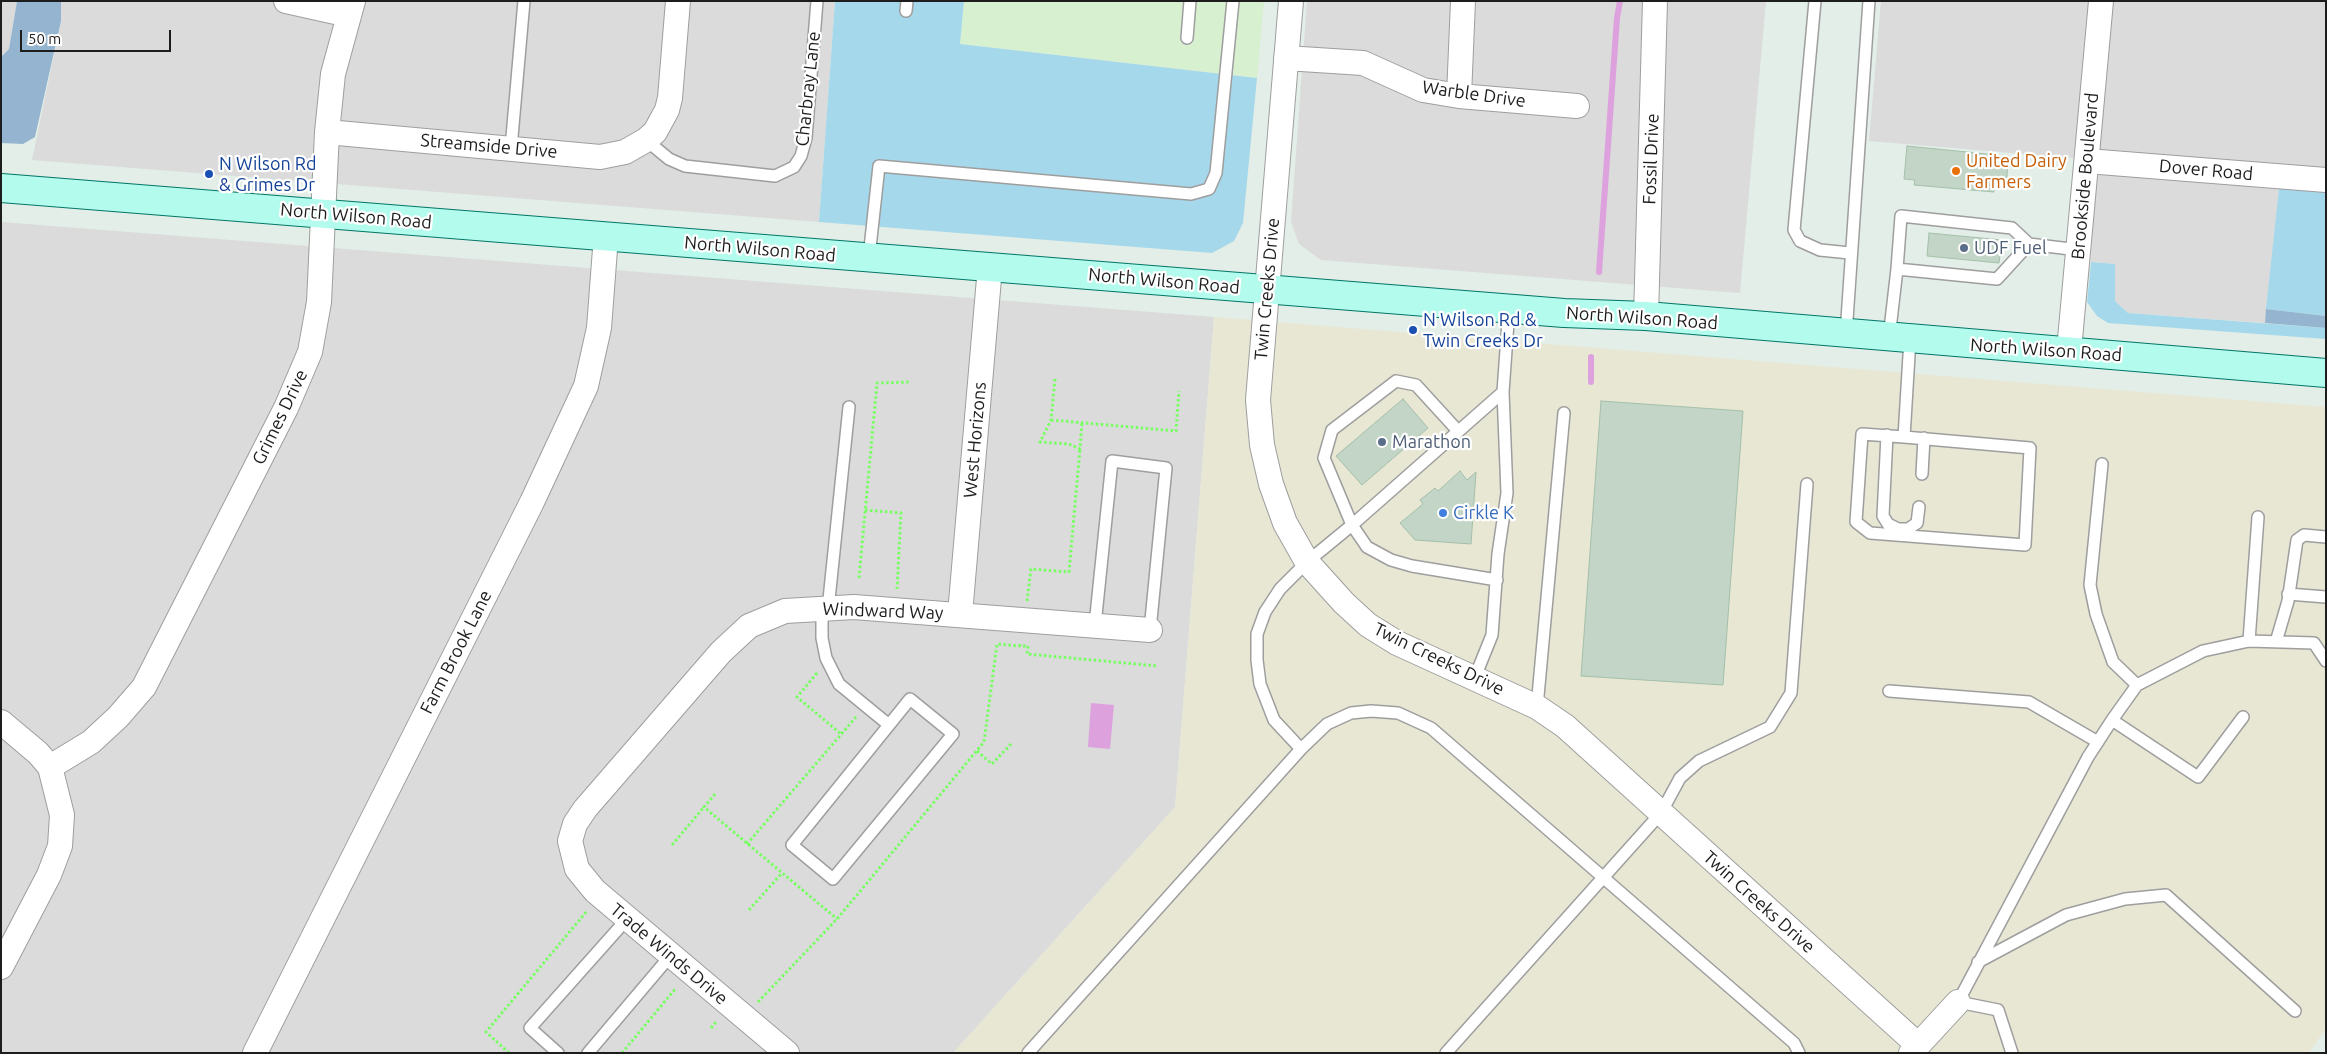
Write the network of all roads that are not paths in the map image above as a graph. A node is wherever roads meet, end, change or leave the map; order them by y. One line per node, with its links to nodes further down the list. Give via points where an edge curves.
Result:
1 (286, 1): 13 (street)
2 (524, 1): 20 (lane)
3 (678, 1): 19 (street, via 670,98 662,122)
4 (817, 1): 19 (lane, Charbray Lane, via 806,138 794,167 775,176 685,166 669,159)
5 (1190, 1): 14 (lane)
6 (1232, 1): 29 (lane, via 1216,173 1209,189 1191,194 879,166)
7 (1291, 1): 15 (street, Twin Creeks Drive)
8 (1463, 1): 16 (street)
9 (1655, 1): 34 (street, Fossil Drive)
10 (1815, 1): 28 (lane, via 1794,230 1800,241 1820,250)
11 (1869, 1): 28 (lane)
12 (2101, 1): 21 (street, Brookside Boulevard)
13 (351, 8): 18 (street, Grimes Drive, via 333,74)
14 (1186, 38)
15 (1286, 58): 16 (street, Warble Drive, via 1363,63 1424,90); 32 (street, Twin Creeks Drive)
16 (1459, 96): 17 (street, Warble Drive)
17 (1578, 106)
18 (328, 132): 20 (street, Streamside Drive); 24 (street, Grimes Drive)
19 (646, 140): 20 (street, Streamside Drive, via 625,152 600,157)
20 (511, 148)
21 (2087, 160): 22 (street, Dover Road); 27 (street, Brookside Boulevard)
22 (2326, 180)
23 (1, 188): 24 (main road, North Wilson Road)
24 (324, 213): 25 (main road, North Wilson Road); 74 (street, Grimes Drive, via 319,302 310,352 286,408 144,686 91,742)
25 (606, 236): 29 (main road, North Wilson Road); 86 (street, Farm Brook Lane, via 599,328 586,386 532,502)
26 (2029, 244): 27 (lane); 31 (lane, via 1997,280); 31 (lane, via 2012,228 1901,216)
27 (2079, 250): 37 (street, Brookside Boulevard)
28 (1850, 253): 35 (lane)
29 (869, 257): 30 (main road, North Wilson Road)
30 (990, 267): 32 (main road, North Wilson Road); 58 (street, West Horizons)
31 (1897, 269): 36 (lane)
32 (1268, 289): 33 (main road, North Wilson Road); 53 (street, Twin Creeks Drive, via 1258,400 1262,445 1285,523)
33 (1508, 308): 34 (main road, North Wilson Road); 39 (lane)
34 (1646, 316): 35 (main road, North Wilson Road)
35 (1846, 334): 36 (main road, North Wilson Road)
36 (1900, 338): 37 (main road, North Wilson Road); 44 (lane)
37 (2070, 350): 38 (main road, North Wilson Road)
38 (2326, 373)
39 (1503, 392): 42 (lane); 54 (lane, via 1507,493)
40 (849, 407): 57 (lane)
41 (1564, 413): 67 (lane)
42 (1458, 431): 51 (lane); 51 (lane, via 1416,385 1396,382 1332,430 1324,458)
43 (1887, 435): 44 (lane); 45 (lane, via 1862,434 1856,522 1870,532 2026,545 2030,448); 49 (lane, via 1883,516 1888,524 1908,529 1917,523)
44 (1904, 436): 45 (lane)
45 (1924, 438): 47 (lane)
46 (2102, 464): 65 (lane, via 2090,585 2096,614 2113,662)
47 (1922, 474)
48 (1807, 484): 75 (lane, via 1792,693 1770,727 1699,761 1680,778)
49 (1919, 507)
50 (2258, 517): 61 (lane)
51 (1352, 525): 53 (lane); 54 (lane, via 1367,547 1391,560)
52 (2326, 537): 55 (lane, via 2304,535 2297,540)
53 (1306, 562): 64 (street, Twin Creeks Drive, via 1368,625 1397,643); 73 (lane, via 1265,612 1257,634 1264,700 1274,720)
54 (1497, 580): 64 (lane, via 1492,635)
55 (2288, 594): 56 (lane); 62 (lane)
56 (2326, 597)
57 (825, 609): 58 (street, Windward Way, via 854,607); 71 (lane, via 822,638 831,670 839,684); 76 (street, Windward Way, via 785,611 749,626 721,652 586,809 575,824)
58 (960, 614): 59 (street, Windward Way)
59 (1095, 625): 60 (street, Windward Way); 60 (lane, via 1112,461 1166,468)
60 (1150, 630)
61 (2249, 641): 62 (lane); 65 (lane, via 2203,651)
62 (2276, 642): 63 (lane, via 2314,643)
63 (2326, 660)
64 (1475, 677): 67 (street, Twin Creeks Drive)
65 (2136, 685): 69 (lane)
66 (1888, 691): 72 (lane, via 2029,702)
67 (1537, 707): 75 (street, Twin Creeks Drive, via 1565,726)
68 (2243, 717): 69 (lane, via 2198,777)
69 (2112, 720): 72 (lane)
70 (1, 722): 74 (street)
71 (889, 725): 71 (lane, via 910,699 953,734 833,879 792,844)
72 (2098, 742): 80 (lane)
73 (1301, 749): 77 (lane, via 1327,724 1351,713 1398,713 1431,728); 89 (lane)
74 (50, 767): 81 (street, via 62,815 60,846 49,875)
75 (1661, 813): 77 (lane); 84 (street, Twin Creeks Drive)
76 (570, 841): 78 (street, Trade Winds Drive, via 577,869 595,891)
77 (1602, 878): 90 (lane); 91 (lane, via 1794,1042)
78 (628, 919): 79 (street, Trade Winds Drive); 87 (lane, via 530,1028)
79 (671, 955): 85 (street, Trade Winds Drive); 88 (lane)
80 (1978, 962): 82 (lane); 83 (lane, via 2066,915 2125,899 2166,894)
81 (1, 967)
82 (1958, 1002): 84 (street); 92 (lane, via 1998,1010)
83 (2295, 1011)
84 (1914, 1049)
85 (783, 1051)
86 (255, 1053)
87 (558, 1053)
88 (588, 1053)
89 (1028, 1053)
90 (1446, 1053)
91 (1799, 1053)
92 (2012, 1053)

